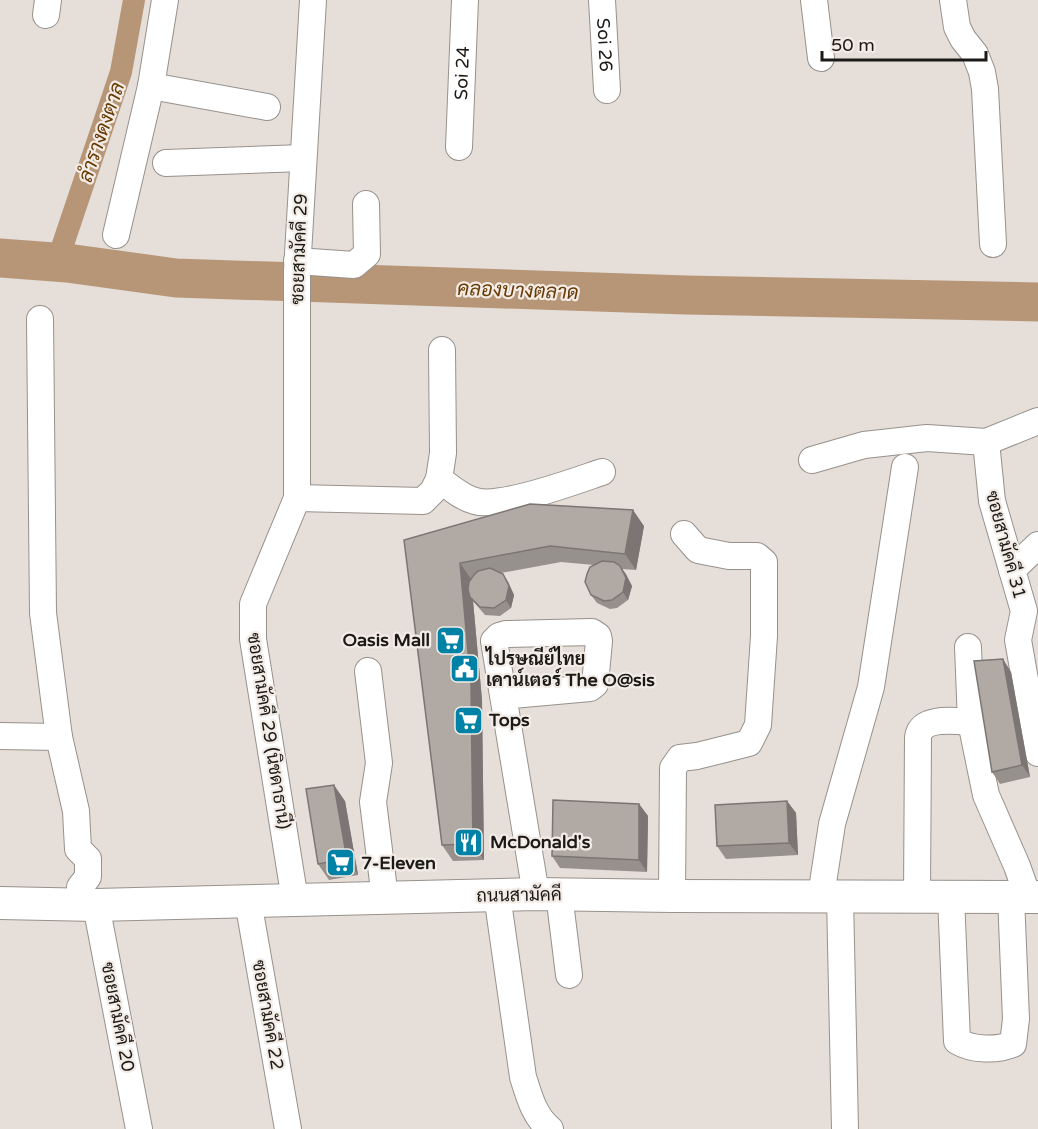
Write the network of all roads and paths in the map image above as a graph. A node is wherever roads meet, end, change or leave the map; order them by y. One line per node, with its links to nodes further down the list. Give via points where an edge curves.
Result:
1 (165, 0): 8 (street)
2 (313, 0): 12 (street, ซอยสามัคคี 29)
3 (465, 0): 11 (street, Soi 24)
4 (602, 0): 9 (street, Soi 26)
5 (814, 0): 7 (street)
6 (953, 0): 16 (street, via 957,27 975,54 985,89)
7 (821, 58)
8 (151, 86): 10 (street); 15 (street)
9 (607, 90)
10 (267, 107)
11 (459, 147)
12 (303, 158): 13 (street); 17 (street, ซอยสามัคคี 29)
13 (166, 163)
14 (366, 204): 17 (street, via 367,254 361,260 354,265)
15 (116, 235)
16 (993, 244)
17 (297, 266): 26 (street, ซอยสามัคคี 29)
18 (40, 319): 36 (street, via 43,613)
19 (442, 350): 25 (street, via 443,453)
20 (1038, 421): 21 (street)
21 (986, 442): 22 (street, via 927,438 864,445); 29 (street, ซอยสามัคคี 31, via 992,501)
22 (812, 460)
23 (905, 467): 41 (street, via 871,687 832,824)
24 (602, 472): 25 (street, via 495,502 466,498)
25 (439, 479): 26 (street, via 423,501)
26 (297, 498): 47 (street, ซอยสามัคคี 29 (นิชดาธานี), via 253,604 253,639)
27 (684, 534): 40 (street, via 698,550 758,556 764,562 764,636 758,725 748,743 680,758 673,768)
28 (1038, 545): 29 (street)
29 (1012, 570): 30 (street, ซอยสามัคคี 31, via 1024,611 1018,640)
30 (1028, 644): 37 (street, ซอยสามัคคี 31)
31 (968, 647): 34 (street)
32 (368, 670): 45 (street, via 380,763 373,802)
33 (503, 696): 38 (street)
34 (971, 722): 42 (street, via 946,721 919,730); 44 (street, via 986,795)
35 (0, 736): 36 (street)
36 (59, 737): 46 (street, via 76,811 78,849 88,859)
37 (1038, 753)
38 (548, 894): 39 (main road, ถนนสามัคคี); 40 (main road, ถนนสามัคคี); 50 (street)
39 (497, 895): 45 (main road, ถนนสามัคคี); 53 (street, via 524,1077 532,1105)
40 (672, 896): 41 (main road, ถนนสามัคคี)
41 (831, 897): 42 (main road, ถนนสามัคคี); 54 (street)
42 (917, 897): 43 (main road, ถนนสามัคคี)
43 (951, 897): 44 (main road, ถนนสามัคคี); 44 (street, via 957,1041 968,1048 1005,1048 1013,1044)
44 (1026, 897)
45 (385, 898): 47 (main road, ถนนสามัคคี)
46 (86, 899): 48 (main road, ถนนสามัคคี); 49 (main road, ถนนสามัคคี); 51 (street, ซอยสามัคคี 20)
47 (295, 900): 48 (main road, ถนนสามัคคี)
48 (248, 901): 52 (street, ซอยสามัคคี 22)
49 (0, 903)
50 (569, 975)
51 (140, 1129)
52 (288, 1129)
53 (550, 1129)
54 (844, 1129)

